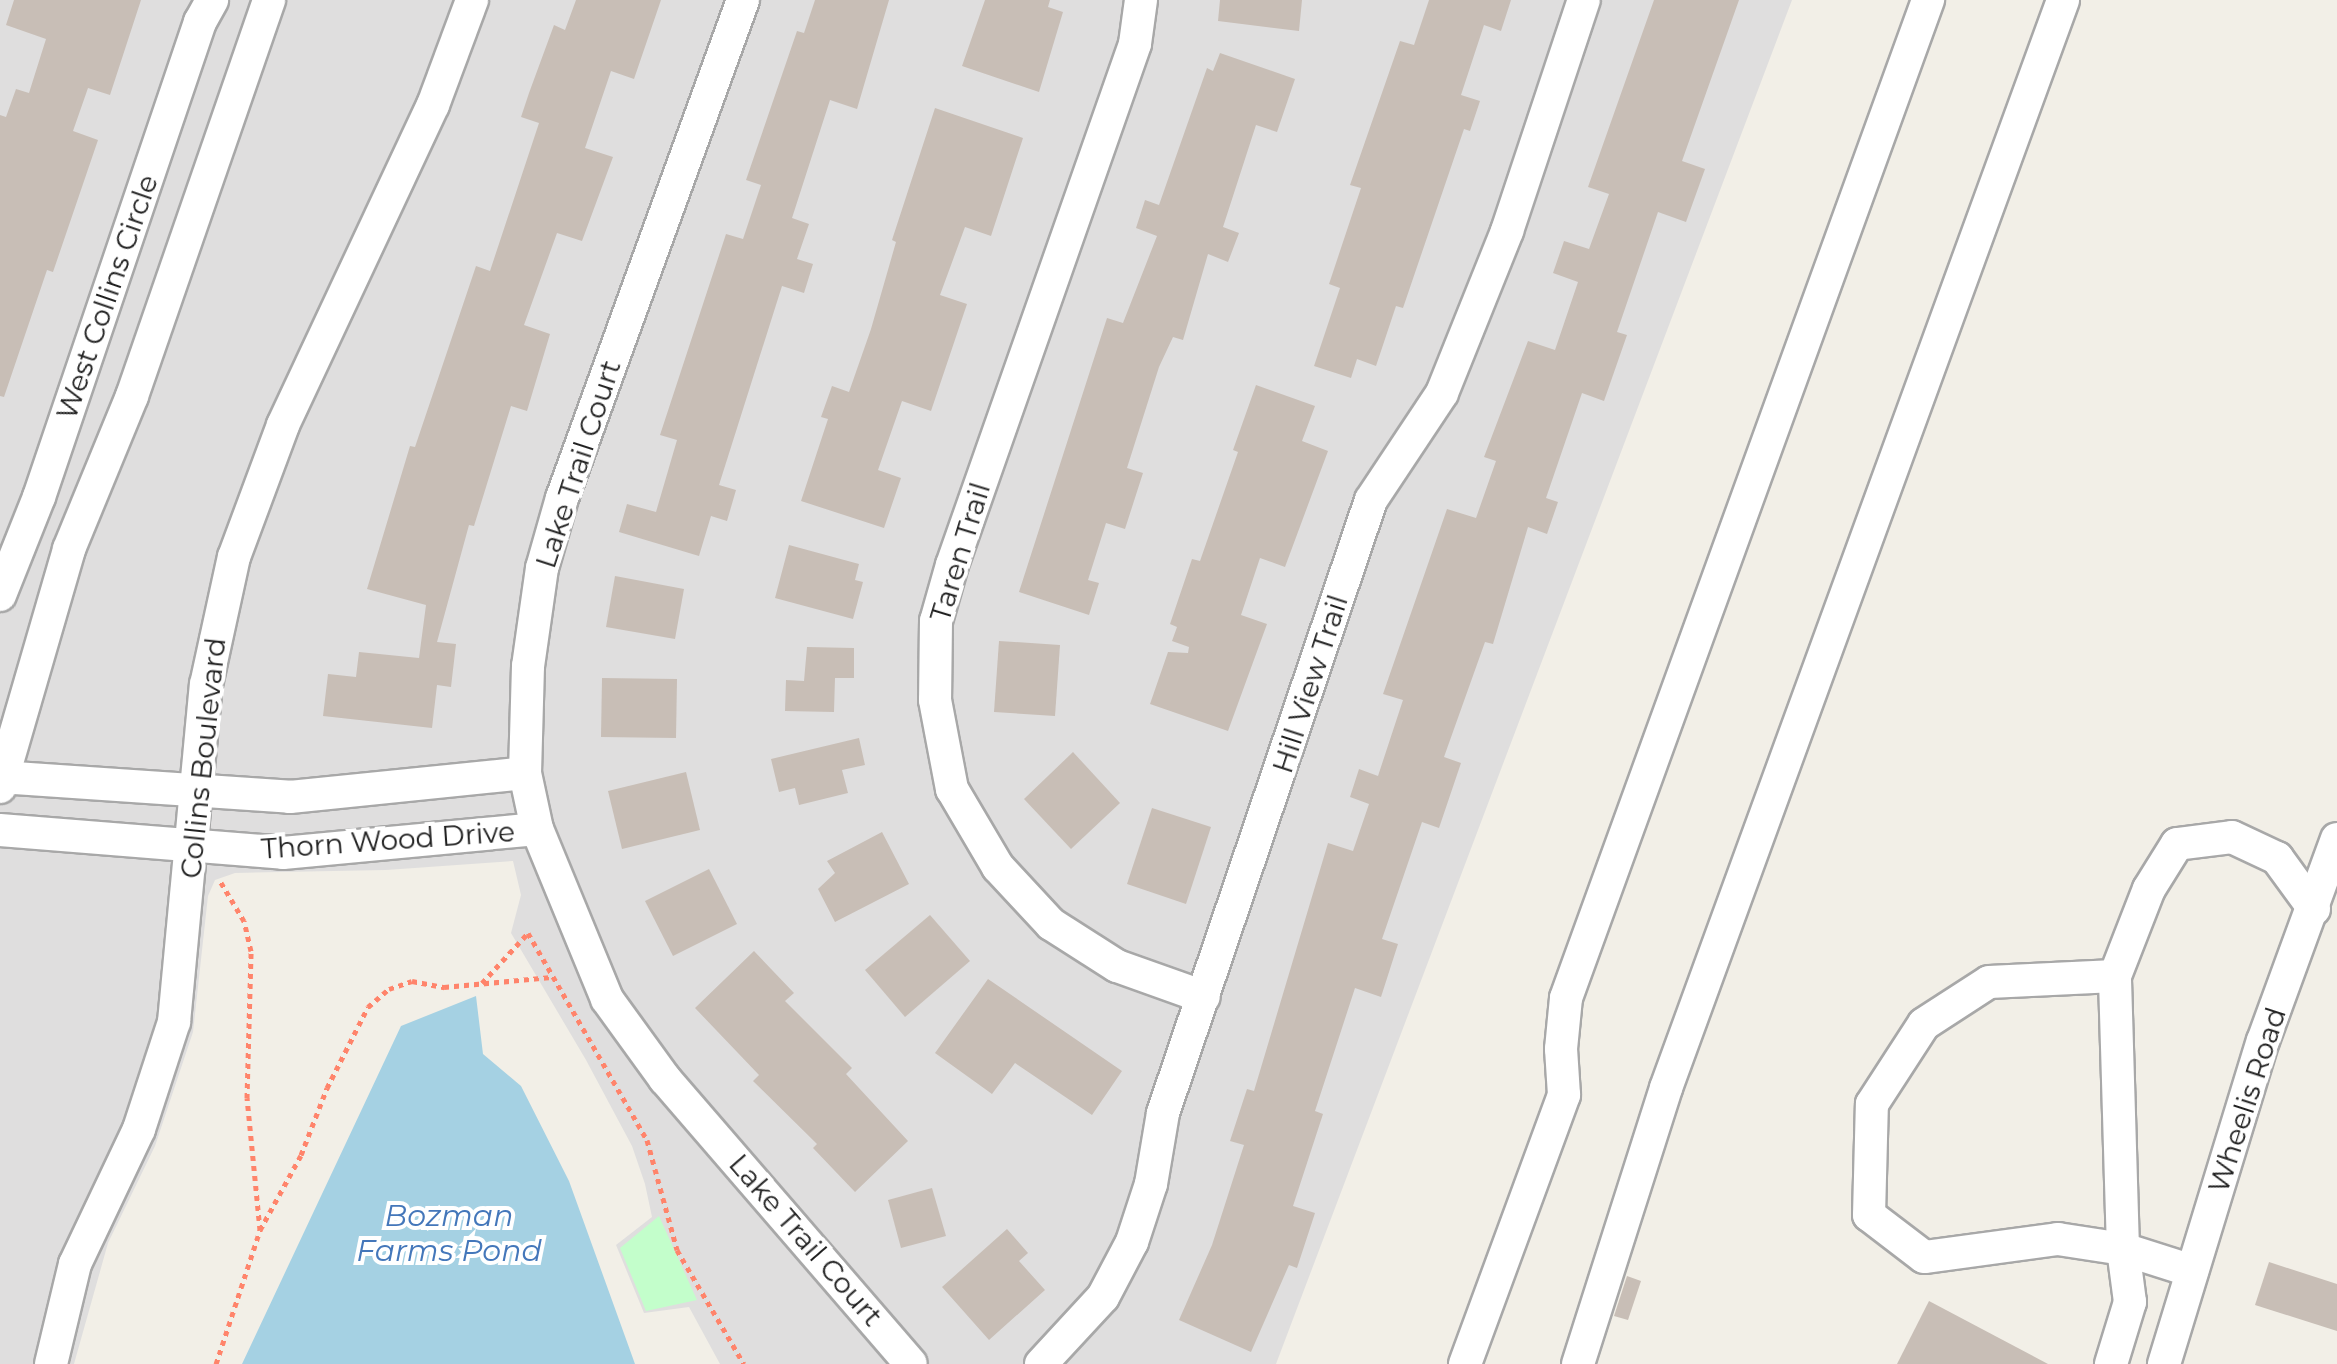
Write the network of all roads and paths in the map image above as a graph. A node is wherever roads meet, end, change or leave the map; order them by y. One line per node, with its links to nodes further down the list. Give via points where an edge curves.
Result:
1 (212, 0): 9 (street, West Collins Circle)
2 (269, 0): 11 (street, via 132,396 69,549)
3 (472, 0): 12 (street, Collins Boulevard, via 434,105 297,394 250,511 213,644)
4 (743, 0): 10 (street, Lake Trail Court, via 542,568 528,666)
5 (1140, 0): 22 (street, Taren Trail, via 1135,44 952,565 936,621 936,700 952,788 998,867 1051,924 1117,966)
6 (1584, 0): 22 (street, Hill View Trail, via 1442,393 1371,500)
7 (1928, 0): 31 (street, via 1566,998 1564,1095)
8 (2063, 0): 32 (street, via 1666,1088)
9 (0, 595)
10 (525, 773): 12 (street, Thorn Wood Drive, via 290,797); 13 (street, Lake Trail Court)
11 (1, 781): 12 (street, Thorn Wood Drive)
12 (194, 793): 16 (street, Collins Boulevard)
13 (537, 829): 16 (street, Thorn Wood Drive, via 283,852); 29 (street, Lake Trail Court, via 606,998 665,1079)
14 (0, 830): 16 (street, Thorn Wood Drive)
15 (2337, 839): 18 (street, Wheelis Road)
16 (192, 847): 26 (street, Collins Boulevard, via 174,1022 139,1130 75,1264)
17 (214, 873): 23 (path, via 244,921 251,951 247,1098)
18 (2314, 909): 19 (street, via 2277,858 2232,837 2176,844 2149,889); 25 (street, Wheelis Road, via 2264,1041)
19 (2116, 976): 24 (street); 24 (street, via 1988,982 1924,1024 1872,1104 1869,1215 1924,1257 2058,1239)
20 (552, 977): 21 (path); 21 (path, via 528,933); 28 (path, via 647,1140 677,1250)
21 (482, 983): 23 (path, via 444,987 412,980 368,1007)
22 (1204, 997): 30 (street, Hill View Trail, via 1163,1112 1151,1184 1132,1242 1103,1297)
23 (260, 1230): 27 (path)
24 (2123, 1248): 25 (street); 33 (street, via 2130,1302)
25 (2192, 1272): 34 (street, Wheelis Road)
26 (51, 1364)
27 (216, 1364)
28 (744, 1364)
29 (911, 1364)
30 (1041, 1364)
31 (1466, 1364)
32 (1578, 1364)
33 (2111, 1364)
34 (2164, 1364)

